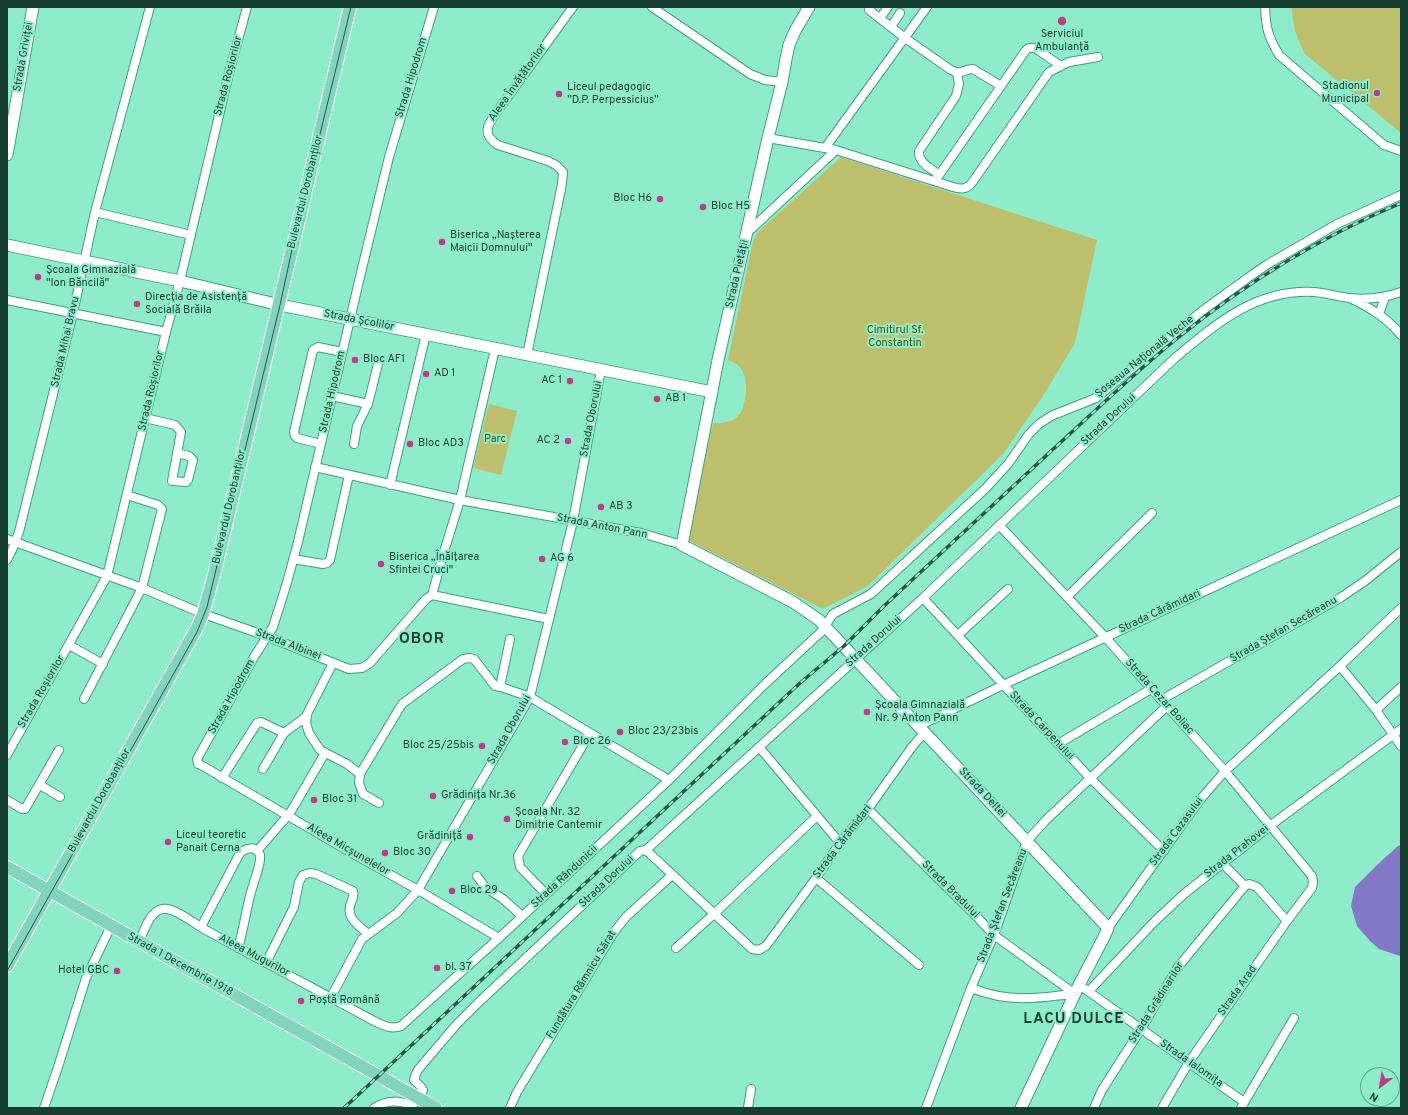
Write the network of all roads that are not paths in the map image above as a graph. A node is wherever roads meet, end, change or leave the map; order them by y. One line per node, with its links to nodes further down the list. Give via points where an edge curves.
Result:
1 (32, 7): 26 (street, Strada Griviței)
2 (150, 7): 29 (street, Strada Mihai Bravu)
3 (248, 7): 31 (street, Strada Roșiorilor, via 229,73)
4 (350, 7): 39 (main road, Bulevardul Dorobanților)
5 (434, 7): 42 (street, Strada Hipodrom, via 396,131)
6 (573, 7): 48 (street, Aleea Învățătorilor, via 501,106 487,131 491,141 498,145 556,165 562,172)
7 (652, 7): 20 (street, via 750,74 765,80)
8 (809, 7): 20 (street, Strada Pietății, via 789,45)
9 (888, 7): 14 (street)
10 (927, 7): 16 (street)
11 (1265, 7): 25 (street, via 1266,26 1279,55 1384,145)
12 (868, 11): 14 (street)
13 (900, 13): 15 (street)
14 (880, 18): 15 (street)
15 (891, 27): 16 (street)
16 (905, 38): 19 (street); 23 (street)
17 (1098, 57): 18 (street)
18 (1061, 66): 21 (street, via 1035,48 1029,48); 27 (street, via 1049,72 971,185 961,189)
19 (957, 73): 21 (street, via 973,69); 27 (street, via 959,84 956,96 919,151 919,157)
20 (782, 82): 22 (street, Strada Pietății)
21 (1001, 86): 27 (street)
22 (768, 138): 23 (street); 30 (street, Strada Pietății)
23 (826, 148): 24 (street)
24 (836, 150): 27 (street); 30 (street)
25 (1401, 151)
26 (7, 155)
27 (937, 178)
28 (1401, 195): 82 (street, Șoseaua Națională Veche, via 1337,224 1262,268 1177,331 1099,396 1051,416 1039,424 985,489 871,594 833,614)
29 (94, 212): 31 (street); 33 (street, Strada Mihai Bravu)
30 (748, 232): 51 (street, Strada Pietății)
31 (191, 235): 34 (street, Strada Roșiorilor)
32 (7, 245): 33 (street, Strada Școlilor)
33 (84, 261): 34 (street, Strada Școlilor); 40 (street, Strada Mihai Bravu)
34 (180, 281): 39 (street, Strada Școlilor); 43 (street, Strada Roșiorilor)
35 (1401, 292): 36 (street, Strada Dorului)
36 (1385, 297): 37 (street, Strada Dorului); 41 (street)
37 (1350, 298): 41 (street); 66 (street, Strada Dorului, via 1316,292 1276,294 1227,318 1175,358)
38 (7, 300): 40 (street)
39 (278, 305): 42 (street, Strada Școlilor); 80 (main road, Bulevardul Dorobanților)
40 (73, 313): 43 (street); 68 (street, Strada Mihai Bravu)
41 (1379, 314): 45 (street)
42 (350, 319): 44 (street, Strada Școlilor); 47 (street, Strada Hipodrom)
43 (166, 332): 54 (street, Strada Roșiorilor)
44 (426, 334): 46 (street, Strada Școlilor); 60 (street)
45 (1401, 335)
46 (495, 349): 48 (street, Strada Școlilor); 62 (street)
47 (342, 352): 52 (street, Strada Hipodrom); 55 (street, via 318,347 313,350 294,432 297,438)
48 (527, 355): 50 (street, Strada Școlilor)
49 (378, 364): 53 (street)
50 (601, 370): 51 (street, Strada Școlilor); 65 (street, Strada Oborului)
51 (712, 392): 69 (street, Strada Pietății)
52 (332, 396): 53 (street); 55 (street, Strada Hipodrom)
53 (368, 404): 56 (street, via 357,426)
54 (146, 418): 57 (street, via 178,428 181,432); 61 (street, Strada Roșiorilor)
55 (321, 444): 58 (street, Strada Hipodrom)
56 (354, 444)
57 (177, 453)
58 (315, 467): 59 (street, Strada Anton Pann); 71 (street, Strada Hipodrom)
59 (349, 475): 60 (street, Strada Anton Pann); 71 (street, via 330,560 323,564)
60 (390, 484): 62 (street, Strada Anton Pann)
61 (127, 496): 73 (street, Strada Roșiorilor); 74 (street, via 158,505 162,509)
62 (460, 500): 65 (street, Strada Anton Pann); 76 (street)
63 (1401, 500): 85 (street, Strada Cărămidari)
64 (1152, 513): 78 (street)
65 (573, 521): 69 (street, Strada Anton Pann); 81 (street, Strada Oborului)
66 (999, 525): 77 (street, Strada Dorului); 78 (street, Strada Cezar Boliac)
67 (7, 540): 68 (street, Strada Albinei)
68 (16, 543): 72 (street, Strada Mihai Bravu); 73 (street, Strada Albinei)
69 (682, 545): 82 (street, Strada Anton Pann, via 793,602)
70 (1401, 552): 98 (street, Strada Ștefan Secăreanu, via 1340,598)
71 (293, 559): 84 (street, Strada Hipodrom, via 273,628)
72 (7, 560)
73 (107, 576): 74 (street, Strada Albinei); 87 (street, Strada Roșiorilor)
74 (142, 588): 80 (street, Strada Albinei); 90 (street)
75 (1008, 589): 83 (street)
76 (432, 594): 81 (street); 89 (street, Strada Albinei, via 370,663 362,668 349,669)
77 (922, 598): 83 (street, Strada Carpenului); 88 (street, Strada Dorului)
78 (1067, 598): 85 (street, Strada Cezar Boliac)
79 (1401, 608): 91 (street, Strada Cazasului)
80 (203, 614): 84 (street, Strada Albinei); 142 (main road, Bulevardul Dorobanților)
81 (549, 619): 96 (street, Strada Oborului)
82 (825, 626): 88 (street, Strada Anton Pann); 120 (street, Strada Rândunicii)
83 (958, 635): 92 (street, Strada Carpenului)
84 (266, 636): 89 (street, Strada Albinei); 114 (street, Strada Hipodrom)
85 (1106, 638): 92 (street, Strada Cărămidari); 95 (street, Strada Cezar Boliac)
86 (510, 639): 93 (street)
87 (69, 645): 90 (street); 107 (street, Strada Roșiorilor)
88 (856, 659): 102 (street, Strada Deltei); 110 (street, Strada Dorului)
89 (333, 663): 101 (street)
90 (103, 664): 97 (street)
91 (1340, 666): 100 (street); 116 (street, Strada Cazasului)
92 (1003, 685): 102 (street, Strada Cărămidari); 108 (street, Strada Carpenului)
93 (500, 687): 96 (street); 117 (street, via 495,686 474,659 462,659 402,704)
94 (1401, 687): 100 (street)
95 (1152, 689): 98 (street, Strada Cezar Boliac); 108 (street)
96 (530, 697): 105 (street); 141 (street, Strada Oborului)
97 (84, 699)
98 (1161, 700): 99 (street, Strada Cezar Boliac)
99 (1167, 706): 116 (street, Strada Cezar Boliac); 119 (street, Strada Ștefan Secăreanu)
100 (1376, 710): 106 (street)
101 (307, 716): 104 (street); 112 (street, via 309,733 320,750)
102 (922, 729): 125 (street, Strada Cărămidari); 129 (street, Strada Deltei)
103 (1401, 729): 106 (street, Strada Prahovei)
104 (284, 733): 115 (street); 118 (street, via 261,722 257,723)
105 (590, 733): 120 (street); 143 (street, via 518,856 520,867)
106 (1393, 735): 109 (street); 128 (street, Strada Prahovei)
107 (10, 740): 113 (street, Strada Roșiorilor)
108 (1058, 744): 119 (street, Strada Carpenului)
109 (1401, 746)
110 (759, 747): 127 (street); 131 (street, Strada Dorului)
111 (59, 750): 121 (street)
112 (325, 753): 117 (street); 126 (street)
113 (7, 755)
114 (197, 762): 118 (street, Aleea Micșunelelor)
115 (263, 769)
116 (1225, 771): 128 (street, Strada Cezar Boliac); 133 (street, Strada Cazasului, via 1199,801)
117 (360, 774): 124 (street, via 359,783 363,794)
118 (222, 778): 126 (street, Aleea Micșunelelor)
119 (1090, 778): 129 (street, Strada Ștefan Secăreanu); 133 (street, Strada Carpenului)
120 (669, 780): 143 (street, Strada Rândunicii)
121 (40, 785): 122 (street); 123 (street, via 25,809)
122 (60, 797)
123 (7, 800)
124 (379, 803)
125 (868, 809): 130 (street, Strada Cărămidari); 151 (street, Strada Bradului)
126 (288, 816): 132 (street); 141 (street, Aleea Micșunelelor)
127 (817, 816): 130 (street); 144 (street)
128 (1271, 825): 134 (street, Strada Prahovei); 138 (street, Strada Cezar Boliac)
129 (1027, 841): 149 (street, Strada Deltei); 151 (street, Strada Ștefan Secăreanu)
130 (840, 843): 139 (street, Strada Cărămidari)
131 (646, 850): 136 (street); 168 (street, Strada Dorului, via 640,851 456,1026 415,1074 414,1080 422,1088)
132 (257, 851): 148 (street, via 251,848 240,853); 154 (street, via 260,864 249,897)
133 (1164, 851): 149 (street, Strada Cazasului)
134 (1222, 863): 140 (street); 161 (street, Strada Prahovei, via 1155,921)
135 (7, 867): 142 (main road, Strada 1 Decembrie 1918)
136 (672, 875): 144 (street); 172 (street, Fundătura Râmnicu Sărat, via 626,917 614,932 517,1092)
137 (477, 876): 145 (street, via 485,887)
138 (1312, 876): 146 (street, Strada Arad, via 1312,888)
139 (816, 878): 144 (street, Strada Cărămidari, via 766,946 759,950 752,949); 157 (street)
140 (1245, 886): 146 (street, via 1249,884 1257,887); 165 (street, Strada Grădinarilor, via 1178,967)
141 (418, 890): 150 (street, Strada Oborului, via 397,913); 152 (street, Aleea Micșunelelor)
142 (49, 892): 147 (main road, Strada 1 Decembrie 1918); 158 (main road, Bulevardul Dorobanților)
143 (546, 894): 145 (street, Strada Rândunicii)
144 (714, 914): 155 (street)
145 (522, 916): 152 (street, Strada Rândunicii)
146 (1287, 921): 166 (street, Strada Arad)
147 (111, 926): 153 (main road, Strada 1 Decembrie 1918); 170 (street, via 86,978)
148 (201, 927): 153 (street, Aleea Mugurilor, via 173,911 162,908 152,916); 154 (street, Aleea Mugurilor)
149 (1108, 928): 160 (street, Strada Cazasului)
150 (368, 934): 156 (street, via 349,914 353,891 310,873 303,875 299,882 294,907); 162 (street, Strada Oborului, via 357,947)
151 (994, 935): 159 (street, Strada Ștefan Secăreanu); 160 (street, Strada Bradului)
152 (499, 938): 164 (street, Strada Rândunicii, via 401,1026 394,1028)
153 (139, 942): 168 (main road, Strada 1 Decembrie 1918)
154 (238, 948): 156 (street, Aleea Mugurilor)
155 (676, 948)
156 (266, 963): 162 (street, Aleea Mugurilor)
157 (920, 965)
158 (7, 966)
159 (971, 988): 160 (street, via 1013,998 1057,995); 174 (street, Strada Ștefan Secăreanu)
160 (1077, 990): 161 (street, Strada Ialomița); 175 (street, Strada Cazasului)
161 (1089, 992): 165 (street, Strada Ialomița)
162 (331, 998): 164 (street, Aleea Mugurilor)
163 (1294, 1018): 169 (street)
164 (382, 1025)
165 (1141, 1029): 166 (street, Strada Ialomița); 176 (street, Strada Grădinarilor, via 1102,1090)
166 (1189, 1062): 169 (street, Strada Ialomița); 177 (street, Strada Arad)
167 (751, 1089): 173 (street)
168 (428, 1105): 171 (street, via 391,1101)
169 (1242, 1105)
170 (44, 1108)
171 (374, 1108)
172 (510, 1108)
173 (748, 1108)
174 (926, 1108)
175 (1021, 1108)
176 (1094, 1108)
177 (1162, 1108)

